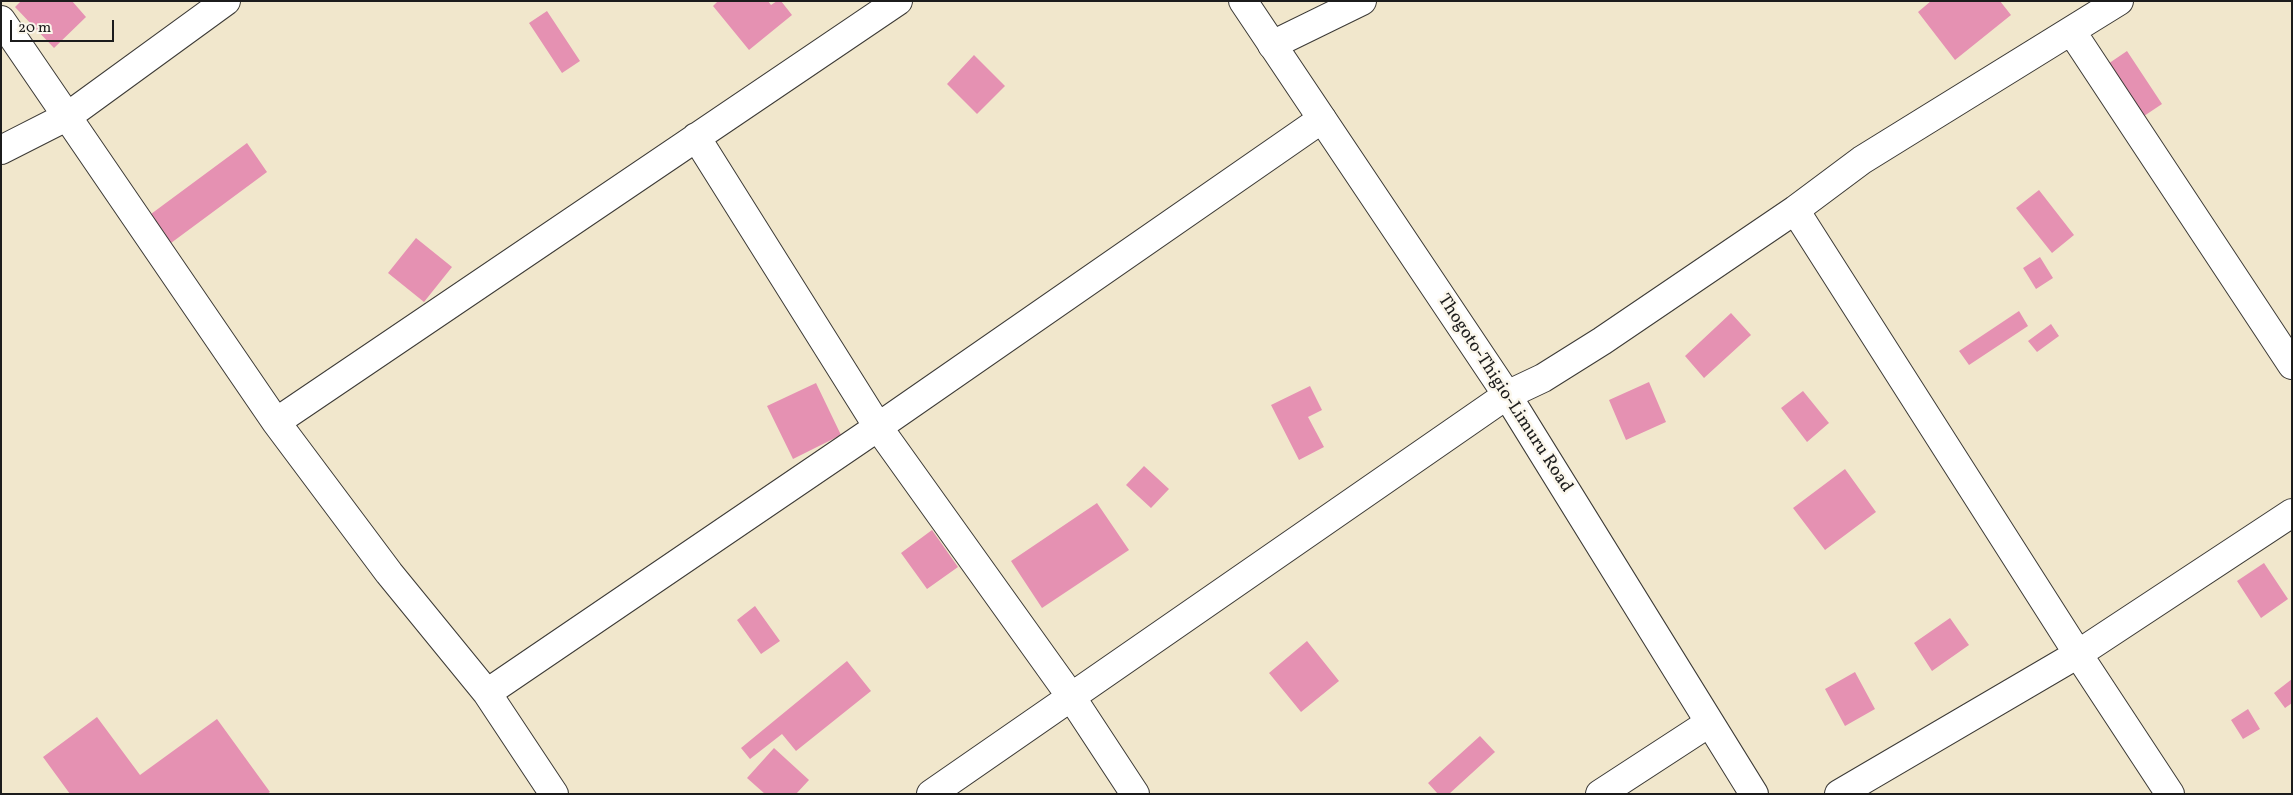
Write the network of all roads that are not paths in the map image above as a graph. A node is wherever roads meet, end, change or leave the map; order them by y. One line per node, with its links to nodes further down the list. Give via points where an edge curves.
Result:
1 (226, 1): 9 (main road)
2 (898, 1): 11 (main road)
3 (1243, 1): 8 (main road, Thogoto-Thigio-Limuru Road)
4 (1362, 1): 8 (main road)
5 (2119, 1): 7 (main road)
6 (1, 20): 9 (main road)
7 (2072, 32): 13 (main road, via 1862,160); 14 (main road)
8 (1272, 45): 10 (main road, Thogoto-Thigio-Limuru Road)
9 (68, 116): 12 (main road); 16 (main road)
10 (1322, 119): 15 (main road, Thogoto-Thigio-Limuru Road); 17 (main road)
11 (696, 137): 16 (main road); 17 (main road)
12 (1, 150)
13 (1795, 210): 15 (main road, via 1602,342 1543,378); 19 (main road)
14 (2292, 365)
15 (1507, 395): 21 (main road); 22 (main road, Thogoto-Thigio-Limuru Road)
16 (276, 422): 20 (main road, via 388,573)
17 (878, 427): 20 (main road); 21 (main road)
18 (2292, 513): 19 (main road)
19 (2078, 654): 28 (main road); 29 (main road)
20 (487, 693): 23 (main road)
21 (1072, 698): 24 (main road); 25 (main road)
22 (1709, 723): 26 (main road); 27 (main road, Thogoto-Thigio-Limuru Road)
23 (554, 794)
24 (931, 794)
25 (1135, 794)
26 (1600, 794)
27 (1754, 794)
28 (1839, 794)
29 (2170, 794)

